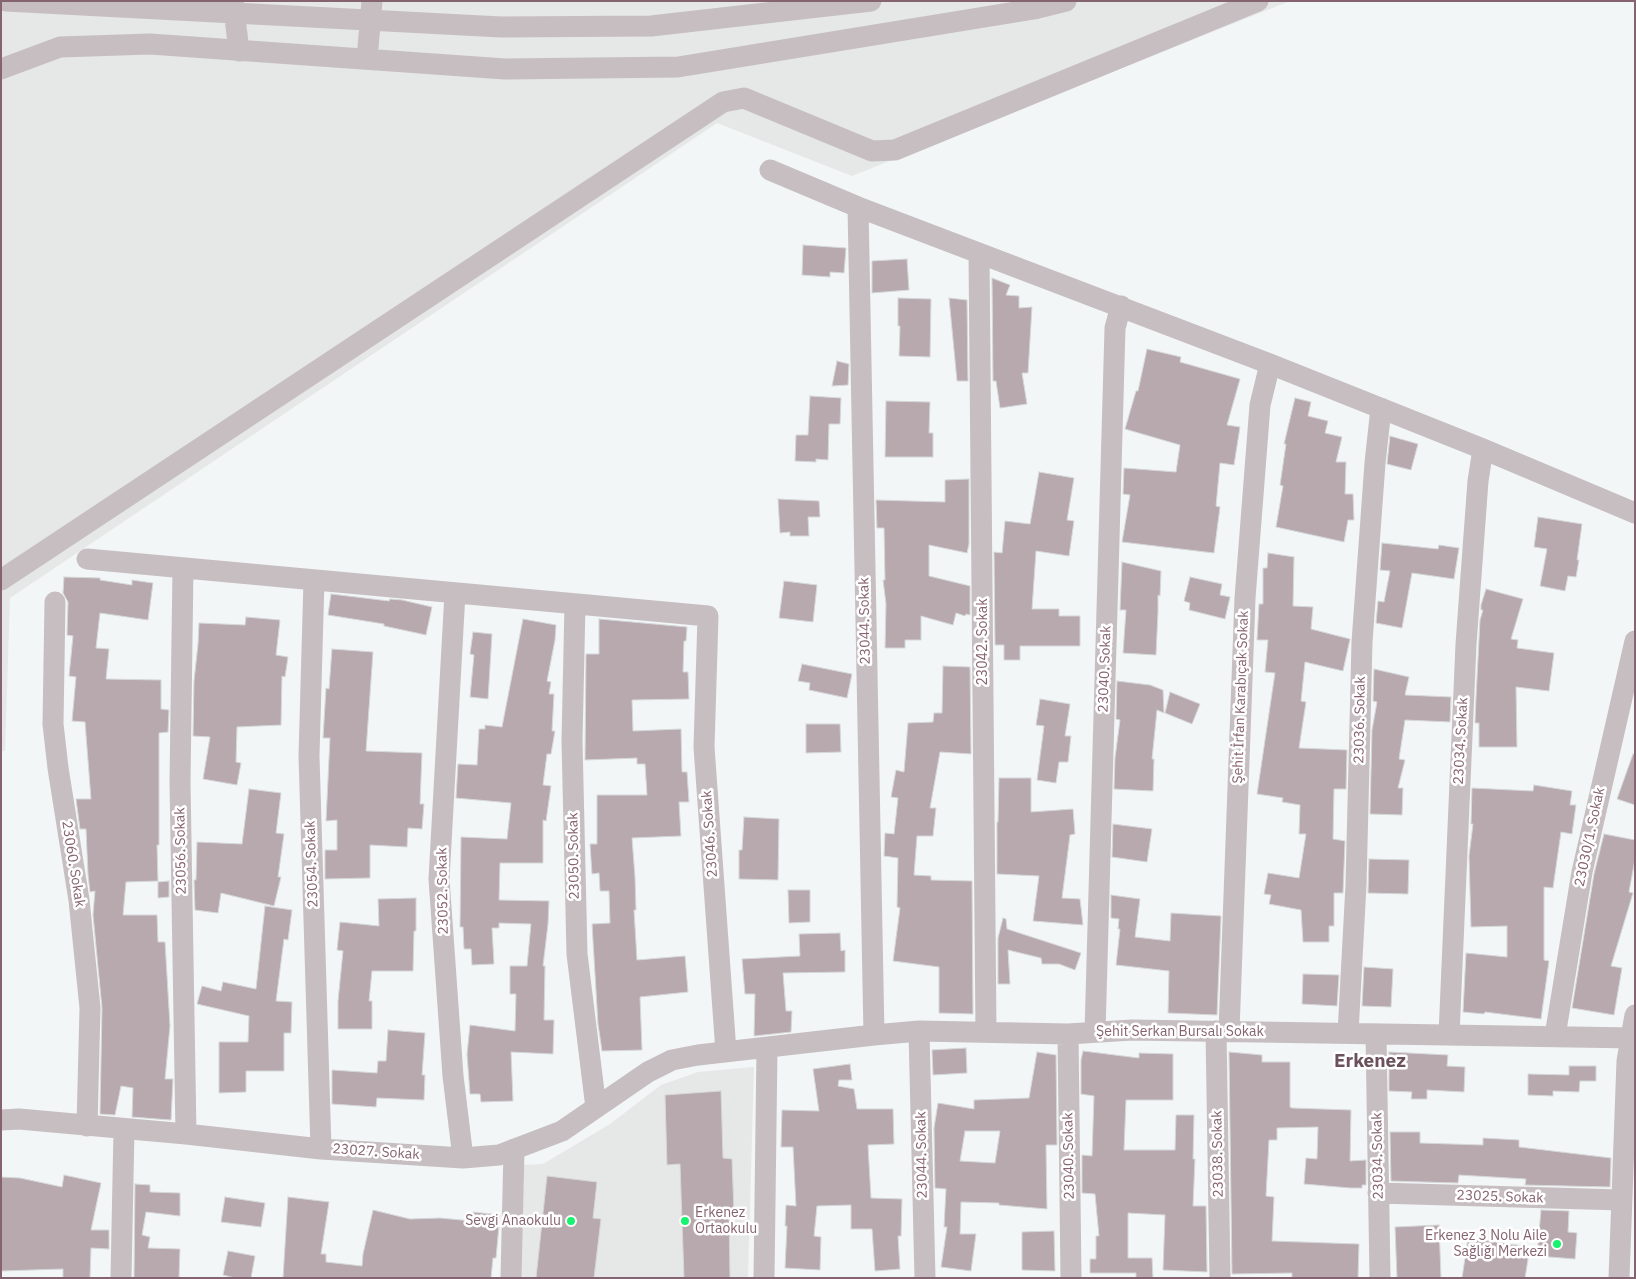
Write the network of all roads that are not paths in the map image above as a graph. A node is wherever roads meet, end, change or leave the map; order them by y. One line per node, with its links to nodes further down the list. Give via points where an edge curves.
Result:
1 (6, 1): 5 (street)
2 (871, 1): 6 (street, via 651,26 501,27)
3 (1066, 1): 8 (street, via 678,68 505,69)
4 (1258, 1): 20 (street, via 895,150 872,151 744,98 723,102)
5 (233, 7): 6 (street); 7 (street)
6 (371, 11): 8 (street)
7 (239, 50): 8 (street); 9 (street, via 150,44 60,47)
8 (367, 59)
9 (1, 69)
10 (770, 170): 11 (street)
11 (858, 207): 12 (street); 34 (street, 23044. Sokak)
12 (979, 253): 13 (street); 27 (street, 23042. Sokak)
13 (1121, 306): 14 (street); 30 (street, 23040. Sokak, via 1115,328)
14 (1270, 364): 15 (street); 28 (street, Şehit İrfan Karabıçak Sokak, via 1260,405 1245,598)
15 (1381, 408): 16 (street); 31 (street, 23036. Sokak, via 1362,642 1356,885)
16 (1483, 449): 17 (street); 35 (street, 23034. Sokak, via 1466,644)
17 (1635, 513)
18 (87, 559): 19 (street)
19 (183, 568): 21 (street); 44 (street, 23056. Sokak, via 180,782)
20 (1, 580)
21 (314, 580): 22 (street); 45 (street, 23054. Sokak, via 309,756)
22 (455, 593): 24 (street); 47 (street, 23052. Sokak, via 439,879 453,1076)
23 (55, 602): 42 (street, 23060. Sokak, via 53,724 79,900 90,1008)
24 (576, 604): 39 (street, 23046. Sokak, via 708,616 704,747); 40 (street, 23050. Sokak, via 572,741 577,954)
25 (1635, 640): 36 (street, 23030/1. Sokak, via 1582,872)
26 (1635, 1015): 37 (street)
27 (986, 1031): 29 (street, Şehit Serkan Bursalı Sokak); 32 (street, Şehit Serkan Bursalı Sokak)
28 (1222, 1031): 30 (street, Şehit Serkan Bursalı Sokak); 31 (street, Şehit Serkan Bursalı Sokak); 55 (street, 23038. Sokak)
29 (920, 1032): 34 (street, Şehit Serkan Bursalı Sokak); 53 (street, 23044. Sokak)
30 (1095, 1032): 32 (street, Şehit Serkan Bursalı Sokak)
31 (1348, 1033): 33 (street, Şehit Serkan Bursalı Sokak)
32 (1068, 1034): 54 (street, 23040. Sokak)
33 (1376, 1034): 35 (street, Şehit Serkan Bursalı Sokak); 48 (street, 23034. Sokak)
34 (874, 1035): 38 (street, Şehit Serkan Bursalı Sokak)
35 (1449, 1035): 36 (street, Şehit Serkan Bursalı Sokak)
36 (1555, 1036): 37 (street, Şehit Serkan Bursalı Sokak)
37 (1632, 1038): 49 (street, via 1626,1061)
38 (767, 1048): 39 (street, Şehit Serkan Bursalı Sokak); 52 (street)
39 (726, 1052): 40 (street, 23027. Sokak, via 672,1060 648,1072)
40 (596, 1108): 46 (street, 23027. Sokak, via 562,1131)
41 (1, 1120): 42 (street, 23027. Sokak)
42 (87, 1126): 43 (street, 23027. Sokak)
43 (124, 1129): 44 (street, 23027. Sokak); 50 (street)
44 (186, 1134): 45 (street, 23027. Sokak)
45 (321, 1148): 47 (street, 23027. Sokak)
46 (514, 1150): 47 (street, 23027. Sokak, via 499,1155); 51 (street)
47 (463, 1158)
48 (1378, 1193): 49 (street, 23025. Sokak); 56 (street, 23034. Sokak)
49 (1621, 1200): 57 (street)
50 (121, 1278)
51 (511, 1278)
52 (764, 1278)
53 (925, 1278)
54 (1071, 1278)
55 (1220, 1278)
56 (1380, 1278)
57 (1618, 1278)

